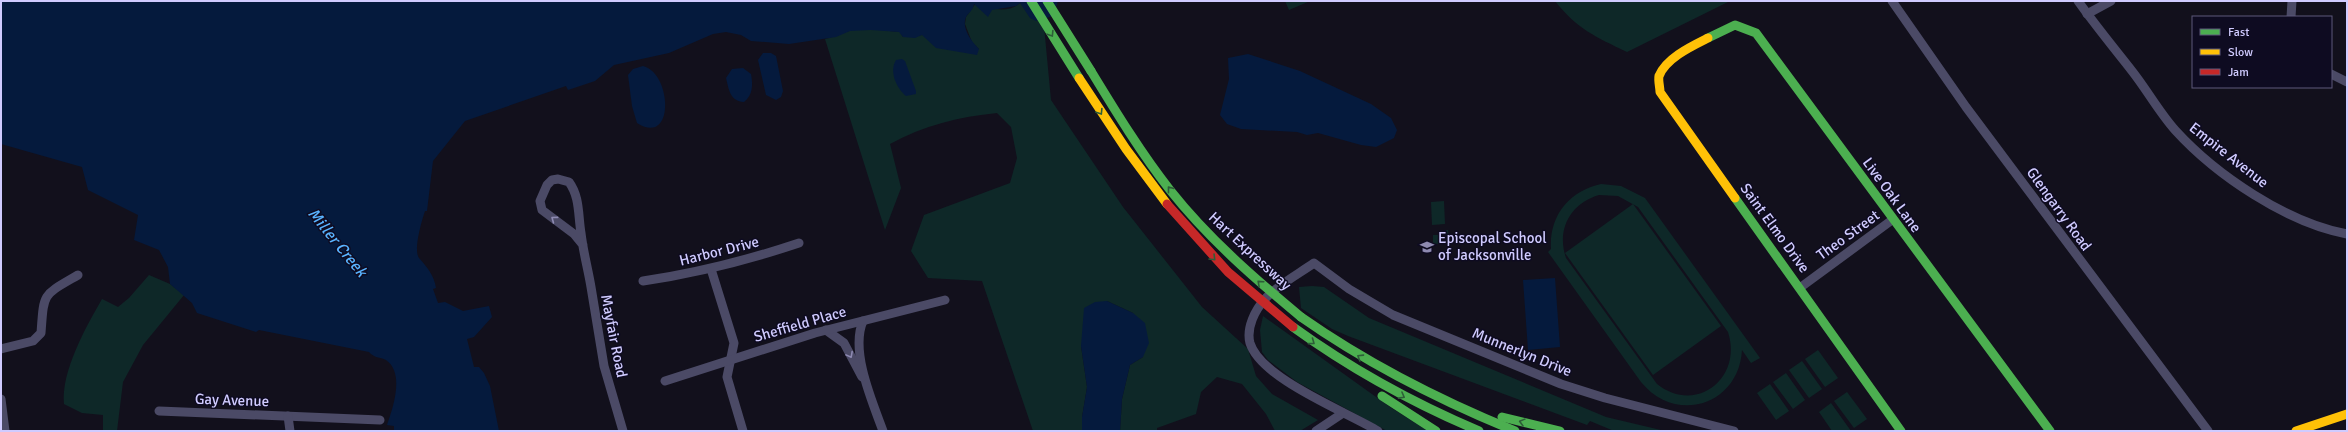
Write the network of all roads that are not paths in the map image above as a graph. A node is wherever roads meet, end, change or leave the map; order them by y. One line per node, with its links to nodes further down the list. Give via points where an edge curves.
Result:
1 (1031, 1): 24 (main road, Hart Expressway, one-way to 24, bridge, via 1123,149 1164,203 1217,262 1257,298)
2 (1047, 1): 29 (main road, Hart Expressway, one-way to 2, bridge, via 1377,368 1301,317 1239,265 1215,241 1171,190 1129,134)
3 (1892, 1): 49 (street, Glengarry Road, via 1966,107)
4 (2078, 1): 7 (street, Empire Avenue)
5 (2111, 1): 7 (street)
6 (2292, 1): 8 (street)
7 (2087, 14): 13 (street, Empire Avenue, via 2175,129 2197,151 2238,183 2287,214 2310,224)
8 (2291, 16)
9 (1692, 47): 12 (main road, Live Oak Lane, via 1735,25 1756,33); 19 (main road, Saint Elmo Drive, via 1667,64 1659,77 1660,92)
10 (2332, 74): 11 (street)
11 (2347, 82)
12 (1892, 220): 19 (street, Theo Street); 48 (main road, Live Oak Lane)
13 (2347, 234)
14 (799, 243): 16 (street, Harbor Drive)
15 (583, 245): 15 (street, Mayfair Road, one-way to 15, via 574,234 542,210 540,201 546,184 552,180 563,180 574,188); 37 (street, Mayfair Road, via 604,366)
16 (711, 269): 18 (street, Harbor Drive); 25 (street, via 734,343)
17 (78, 275): 23 (street, via 50,291 43,302 41,333 33,341)
18 (643, 281)
19 (1801, 287): 47 (main road, Saint Elmo Drive)
20 (945, 300): 21 (street, Sheffield Place)
21 (863, 321): 22 (street, Sheffield Place); 27 (street, via 858,341)
22 (826, 330): 25 (street, Sheffield Place); 27 (street, one-way to 27, via 844,343)
23 (1, 349)
24 (1332, 355): 42 (main road, via 1370,388); 43 (main road, Hart Expressway, one-way to 43, via 1411,401)
25 (729, 360): 26 (street, Sheffield Place); 38 (street, via 726,377)
26 (665, 381)
27 (867, 386): 39 (street)
28 (1, 399): 35 (street)
29 (1444, 402): 44 (main road, Hart Expressway); 45 (main road, one-way to 29)
30 (159, 411): 33 (street, Gay Avenue)
31 (1343, 413): 40 (street); 41 (street); 46 (street, Munnerlyn Drive, via 1273,372 1257,356 1250,342 1254,314 1266,298 1314,263 1349,289 1393,316 1561,384)
32 (2347, 414): 50 (main road)
33 (288, 416): 34 (street); 36 (street, Gay Avenue)
34 (380, 420)
35 (5, 431)
36 (290, 431)
37 (623, 431)
38 (743, 431)
39 (883, 431)
40 (1316, 431)
41 (1378, 431)
42 (1436, 431)
43 (1479, 431)
44 (1515, 431)
45 (1560, 431)
46 (1734, 431)
47 (1901, 431)
48 (2050, 431)
49 (2208, 431)
50 (2296, 431)

